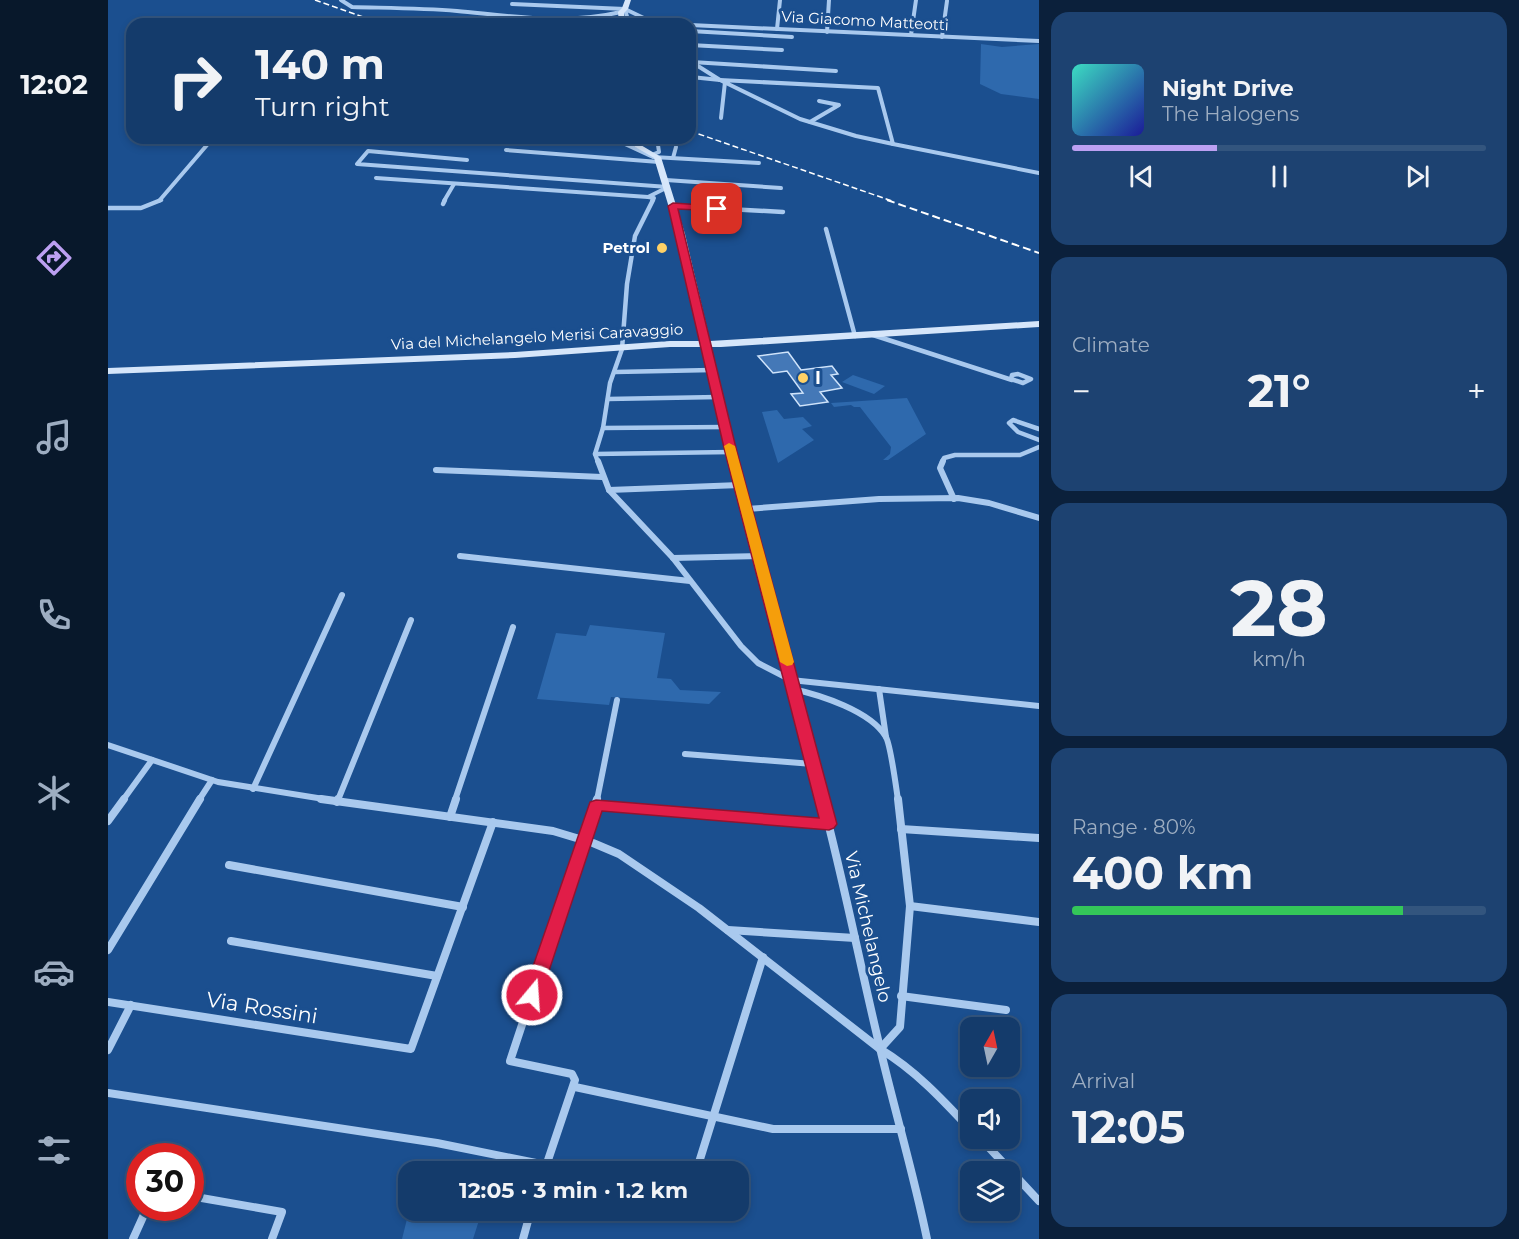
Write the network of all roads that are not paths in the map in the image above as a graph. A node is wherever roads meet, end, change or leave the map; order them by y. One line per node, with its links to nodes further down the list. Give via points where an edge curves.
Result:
1 (341, 0): 9 (street, via 352,7)
2 (628, 0): 8 (street)
3 (780, 0): 17 (street)
4 (829, 0): 20 (street)
5 (916, 0): 22 (street)
6 (947, 1): 23 (street)
7 (512, 4): 8 (street)
8 (623, 11): 10 (street); 12 (street); 13 (street); 14 (street)
9 (516, 17): 11 (street)
10 (598, 17): 11 (street)
11 (558, 18)
12 (622, 18)
13 (626, 18)
14 (639, 18)
15 (696, 25): 16 (street, Via Giacomo Matteotti)
16 (700, 25): 17 (street, Via Giacomo Matteotti); 19 (street)
17 (777, 29): 20 (street, Via Giacomo Matteotti)
18 (696, 32): 19 (street)
19 (702, 32): 21 (street)
20 (827, 32): 22 (street, Via Giacomo Matteotti)
21 (792, 36)
22 (912, 36): 23 (street, Via Giacomo Matteotti)
23 (942, 37): 24 (street, Via Giacomo Matteotti)
24 (1039, 41)
25 (696, 45): 26 (street)
26 (783, 50)
27 (696, 66): 29 (street)
28 (696, 68): 31 (street)
29 (836, 71)
30 (696, 80): 31 (street)
31 (720, 80): 32 (street); 40 (street, via 878,88)
32 (725, 82): 34 (street); 35 (street)
33 (819, 101): 35 (street, via 839,105)
34 (721, 118)
35 (810, 122): 40 (street)
36 (208, 144): 55 (street, via 159,202 141,208)
37 (624, 144): 45 (street)
38 (633, 144): 45 (street)
39 (658, 144): 45 (street)
40 (893, 144): 47 (street)
41 (676, 147): 43 (street)
42 (506, 150): 45 (street)
43 (673, 158): 45 (street); 46 (street)
44 (467, 159): 50 (street, via 368,151 357,164)
45 (658, 161): 50 (street)
46 (759, 163)
47 (1039, 173)
48 (376, 178): 49 (street)
49 (454, 184): 52 (street); 53 (street)
50 (667, 184): 51 (street); 52 (street); 54 (street)
51 (781, 188)
52 (648, 197): 64 (street, via 654,198 635,236)
53 (443, 204)
54 (673, 206): 56 (street); 58 (street)
55 (108, 208)
56 (783, 212)
57 (826, 229): 61 (street)
58 (700, 322): 62 (street, via 692,334); 63 (street)
59 (1039, 324): 60 (street, Via del Michelangelo Merisi Caravaggio)
60 (873, 335): 61 (street, Via del Michelangelo Merisi Caravaggio); 68 (street)
61 (855, 336): 63 (street, Via del Michelangelo Merisi Caravaggio)
62 (670, 344): 63 (street, Via del Michelangelo Merisi Caravaggio); 64 (street, Via del Michelangelo Merisi Caravaggio)
63 (706, 344): 65 (street, Via Michelangelo)
64 (622, 349): 66 (street, Via del Michelangelo Merisi Caravaggio); 67 (street)
65 (712, 370): 67 (street); 69 (street, Via Michelangelo)
66 (108, 371)
67 (615, 372): 70 (street)
68 (1012, 380)
69 (718, 397): 70 (street); 71 (street, Via Michelangelo)
70 (608, 399): 72 (street)
71 (725, 427): 72 (street); 76 (street, Via Michelangelo)
72 (603, 428): 77 (street)
73 (1039, 429): 74 (street, via 1013,420 1009,423 1018,432)
74 (1039, 440)
75 (1038, 448): 82 (street, via 1020,455 944,458 940,468)
76 (731, 452): 77 (street); 80 (street, Via Michelangelo)
77 (595, 454): 79 (street)
78 (436, 470): 79 (street)
79 (602, 477): 81 (street)
80 (740, 485): 81 (street); 83 (street, Via Michelangelo)
81 (609, 490): 87 (street)
82 (954, 498): 83 (street); 84 (street)
83 (747, 509): 86 (street, Via Michelangelo)
84 (1039, 518)
85 (460, 556): 88 (street)
86 (760, 556): 87 (street); 92 (street, Via Michelangelo)
87 (673, 558): 88 (street)
88 (690, 581): 92 (street, via 758,663)
89 (342, 596): 103 (street)
90 (411, 620): 104 (street)
91 (513, 627): 106 (street)
92 (791, 680): 93 (street, Via Michelangelo); 94 (street)
93 (793, 689): 97 (street, via 819,695 862,714); 101 (street, Via Michelangelo)
94 (879, 689): 96 (street); 97 (street)
95 (617, 700): 105 (street)
96 (1039, 706)
97 (886, 737): 110 (street)
98 (108, 745): 100 (street)
99 (685, 754): 101 (street)
100 (152, 760): 102 (street); 107 (street)
101 (813, 764): 109 (street, Via Michelangelo)
102 (212, 780): 103 (street); 120 (street)
103 (254, 789): 104 (street)
104 (337, 802): 106 (street)
105 (596, 805): 109 (street); 112 (street)
106 (450, 817): 108 (street)
107 (108, 821)
108 (493, 822): 112 (street); 114 (street)
109 (829, 824): 118 (street, Via Michelangelo)
110 (901, 829): 111 (street); 115 (street)
111 (1039, 838)
112 (583, 840): 117 (street, via 619,854); 129 (street, via 510,1061 572,1074)
113 (229, 866): 114 (street)
114 (463, 906): 122 (street)
115 (910, 906): 116 (street); 123 (street)
116 (1039, 922)
117 (727, 930): 118 (street); 121 (street)
118 (855, 938): 127 (street, Via Michelangelo)
119 (231, 941): 122 (street)
120 (108, 950)
121 (763, 957): 127 (street); 131 (street)
122 (437, 976): 125 (street, Via Rossini, via 411,1049)
123 (900, 996): 126 (street); 127 (street, via 900,1027)
124 (108, 1002): 125 (street, Via Rossini)
125 (131, 1005): 128 (street)
126 (1006, 1010)
127 (880, 1048): 132 (street, via 925,1080); 133 (street, Via Michelangelo)
128 (108, 1050)
129 (575, 1087): 131 (street); 136 (street)
130 (108, 1093): 135 (street, via 437,1143)
131 (714, 1116): 133 (street, via 773,1129); 137 (street)
132 (960, 1118)
133 (901, 1129): 145 (street, Via Michelangelo)
134 (990, 1149): 139 (street)
135 (515, 1161)
136 (548, 1161)
137 (700, 1161)
138 (204, 1198): 143 (street, via 282,1212)
139 (1039, 1201)
140 (141, 1221): 142 (street)
141 (528, 1221): 144 (street)
142 (132, 1239)
143 (272, 1239)
144 (523, 1239)
145 (927, 1239)

